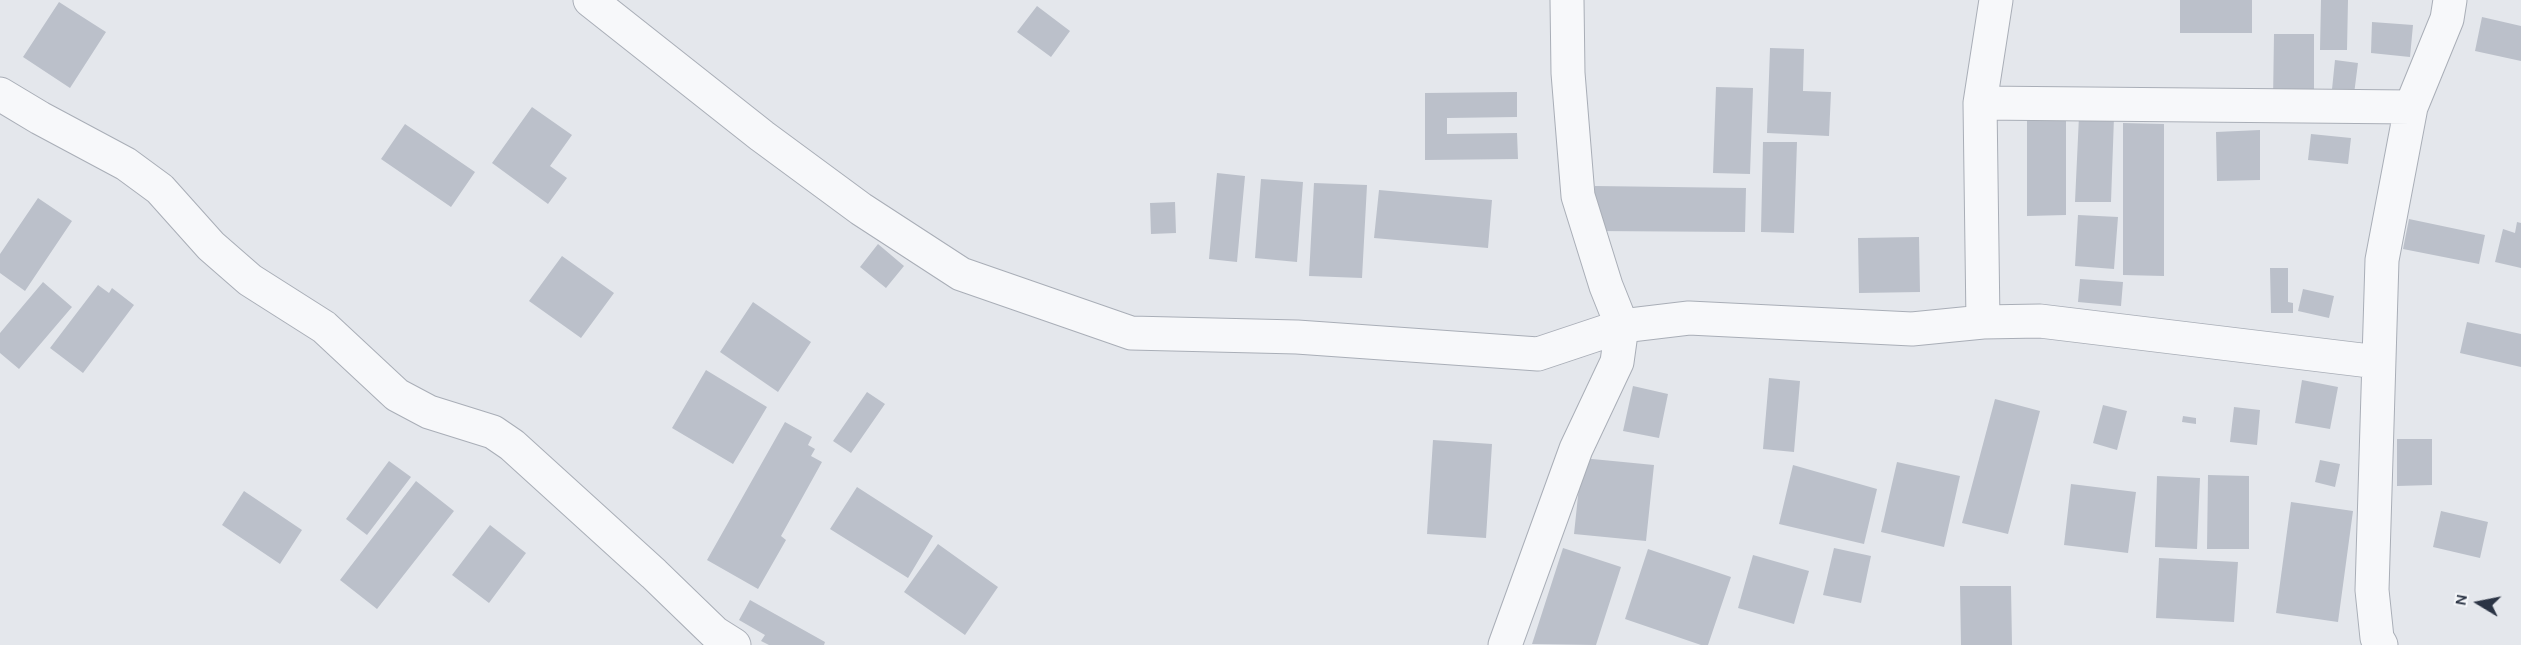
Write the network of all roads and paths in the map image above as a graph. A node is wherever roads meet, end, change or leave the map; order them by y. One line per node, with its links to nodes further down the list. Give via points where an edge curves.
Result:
1 (590, 0): 9 (street, via 762,136 861,209 961,274 1131,333 1297,337 1538,354)
2 (1567, 0): 9 (street, via 1568,74 1578,196)
3 (1996, 0): 6 (street)
4 (2450, 0): 7 (street, via 2448,19)
5 (0, 94): 11 (street, via 126,164 160,189 210,246 250,280 324,327 397,394 429,412 493,432 512,445 715,633)
6 (1980, 102): 7 (street); 8 (street)
7 (2410, 107): 10 (street, via 2382,260)
8 (1983, 322): 9 (street, via 1911,330 1689,318); 10 (street, via 2040,321)
9 (1622, 326): 12 (street, via 1617,362 1576,448)
10 (2378, 362): 13 (street, via 2372,590)
11 (734, 645)
12 (1505, 645)
13 (2381, 645)

